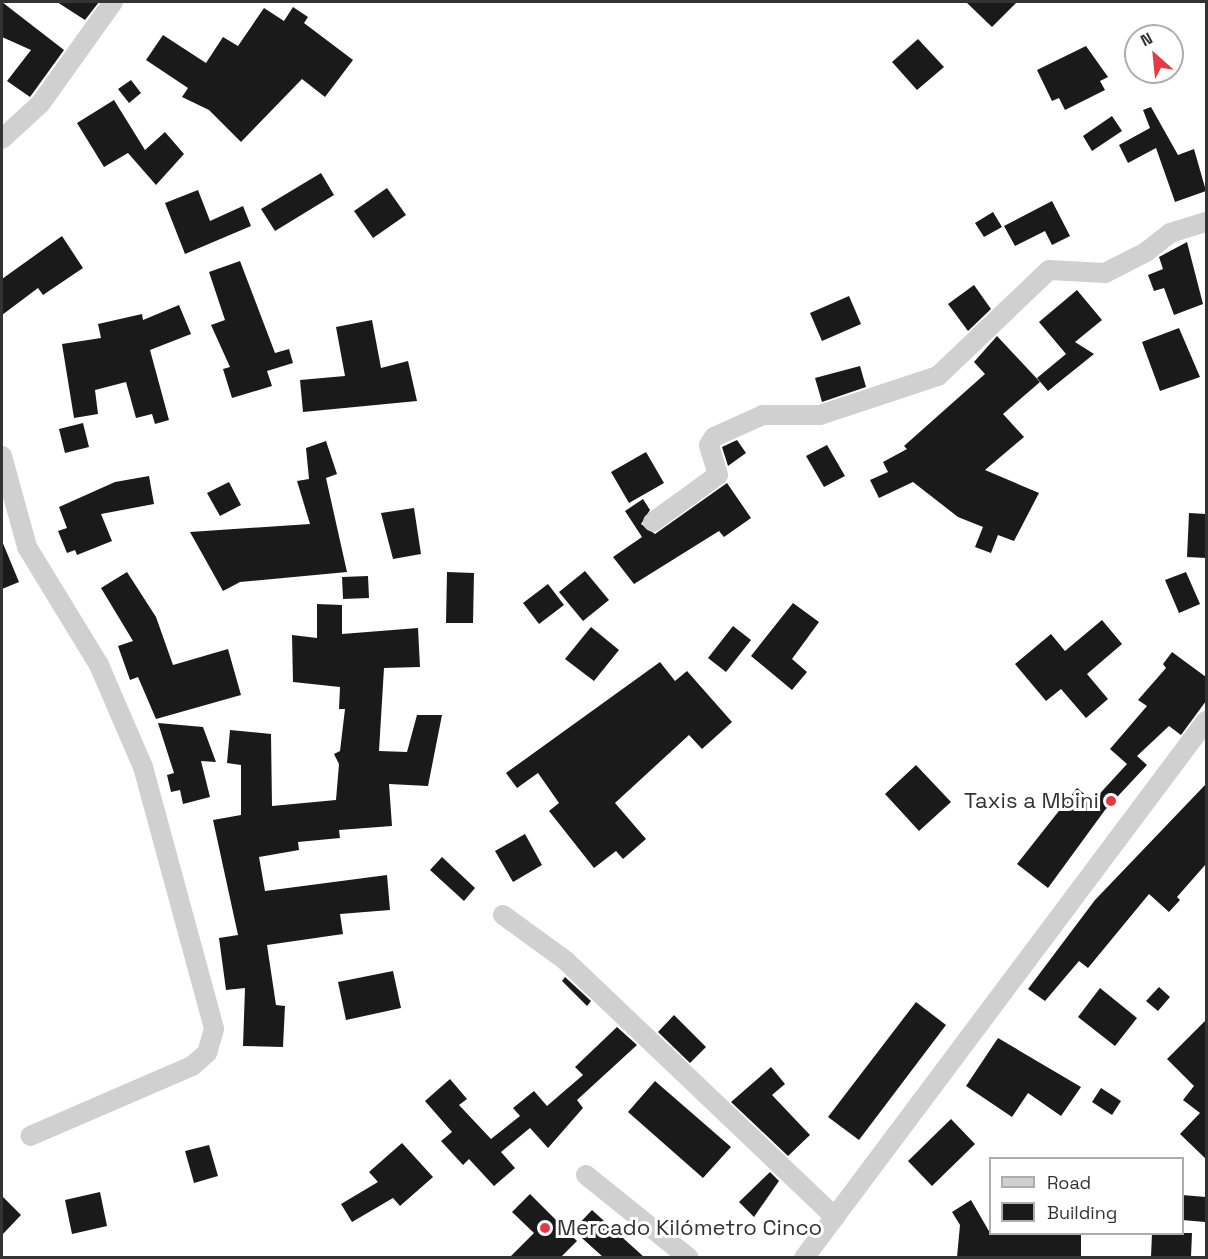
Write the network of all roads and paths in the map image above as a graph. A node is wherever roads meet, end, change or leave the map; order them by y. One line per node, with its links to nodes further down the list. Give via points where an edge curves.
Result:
1 (113, 2): 2 (street, via 41,104)
2 (2, 139)
3 (1206, 222): 5 (street, via 1170,233 1146,252 1105,273 1057,266 1049,270 938,376 820,415 763,415 714,437 709,445 718,475)
4 (2, 456): 8 (street, via 27,547 99,665 143,767 214,1029 207,1053 192,1066)
5 (653, 522)
6 (1206, 721): 10 (street)
7 (503, 915): 10 (street, via 565,960)
8 (30, 1136)
9 (586, 1175): 11 (street)
10 (835, 1217): 12 (street)
11 (689, 1257)
12 (804, 1257)

